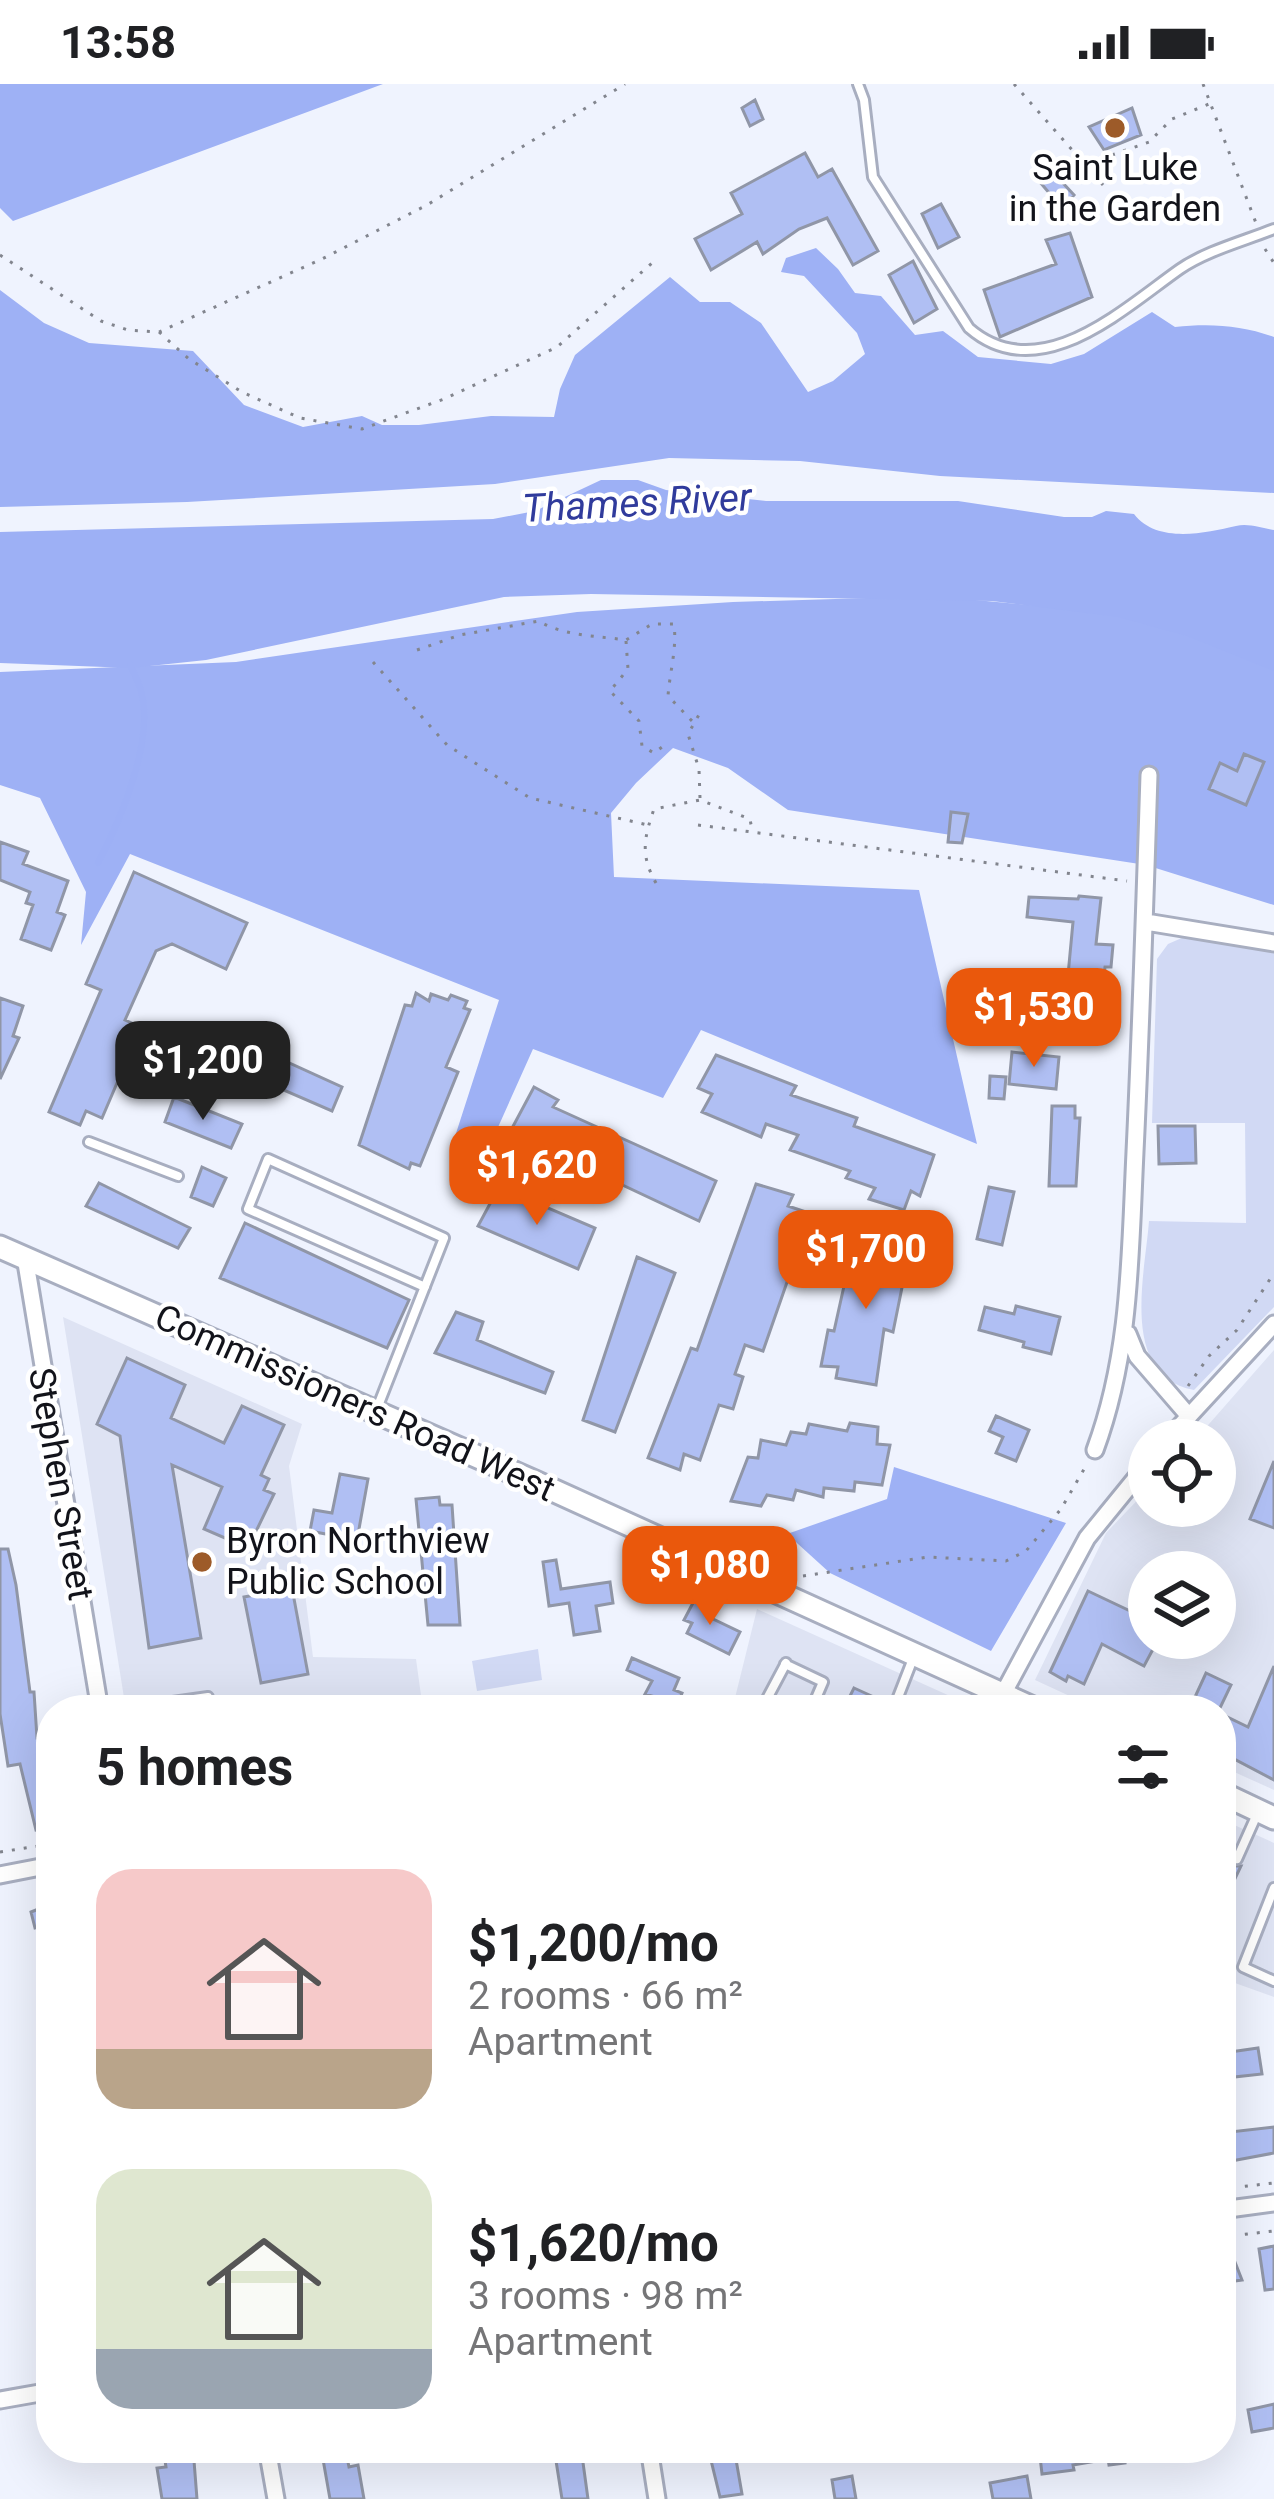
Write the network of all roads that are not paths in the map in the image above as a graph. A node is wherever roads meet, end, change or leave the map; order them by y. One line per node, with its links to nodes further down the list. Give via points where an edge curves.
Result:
1 (858, 84): 2 (lane, via 873,177 969,328 989,345 1010,350 1079,336 1113,321 1183,266)
2 (1274, 229)
3 (1149, 775): 4 (street)
4 (1146, 922): 5 (street); 12 (street)
5 (1274, 943)
6 (89, 1142): 7 (lane)
7 (178, 1176)
8 (0, 1247): 9 (main road, Commissioners Road West)
9 (25, 1257): 14 (main road, Commissioners Road West); 20 (street, Stephen Street)
10 (425, 1287): 10 (lane, via 444,1238 268,1159 248,1209); 14 (lane)
11 (1274, 1324): 13 (street)
12 (1127, 1332): 13 (street); 16 (street)
13 (1182, 1408): 15 (street)
14 (376, 1413): 18 (main road, Commissioners Road West)
15 (1177, 1419)
16 (1095, 1450)
17 (1128, 1488): 19 (street, via 1087,1538)
18 (915, 1654): 19 (main road, Commissioners Road West); 23 (lane)
19 (1003, 1694)
20 (98, 1695)
21 (769, 1695): 22 (lane, via 786,1663 823,1682)
22 (817, 1695)
23 (899, 1695)
24 (1236, 1800): 25 (main road)
25 (1267, 1814): 26 (lane)
26 (1237, 1858)
27 (36, 1868): 28 (street)
28 (0, 1874)
29 (1274, 1888): 30 (lane, via 1243,1967)
30 (1274, 1981)
31 (1274, 2203): 32 (street)
32 (1236, 2208)
33 (36, 2394): 34 (street)
34 (0, 2400)
35 (270, 2463): 37 (street)
36 (651, 2463): 38 (street)
37 (276, 2499)
38 (657, 2499)

